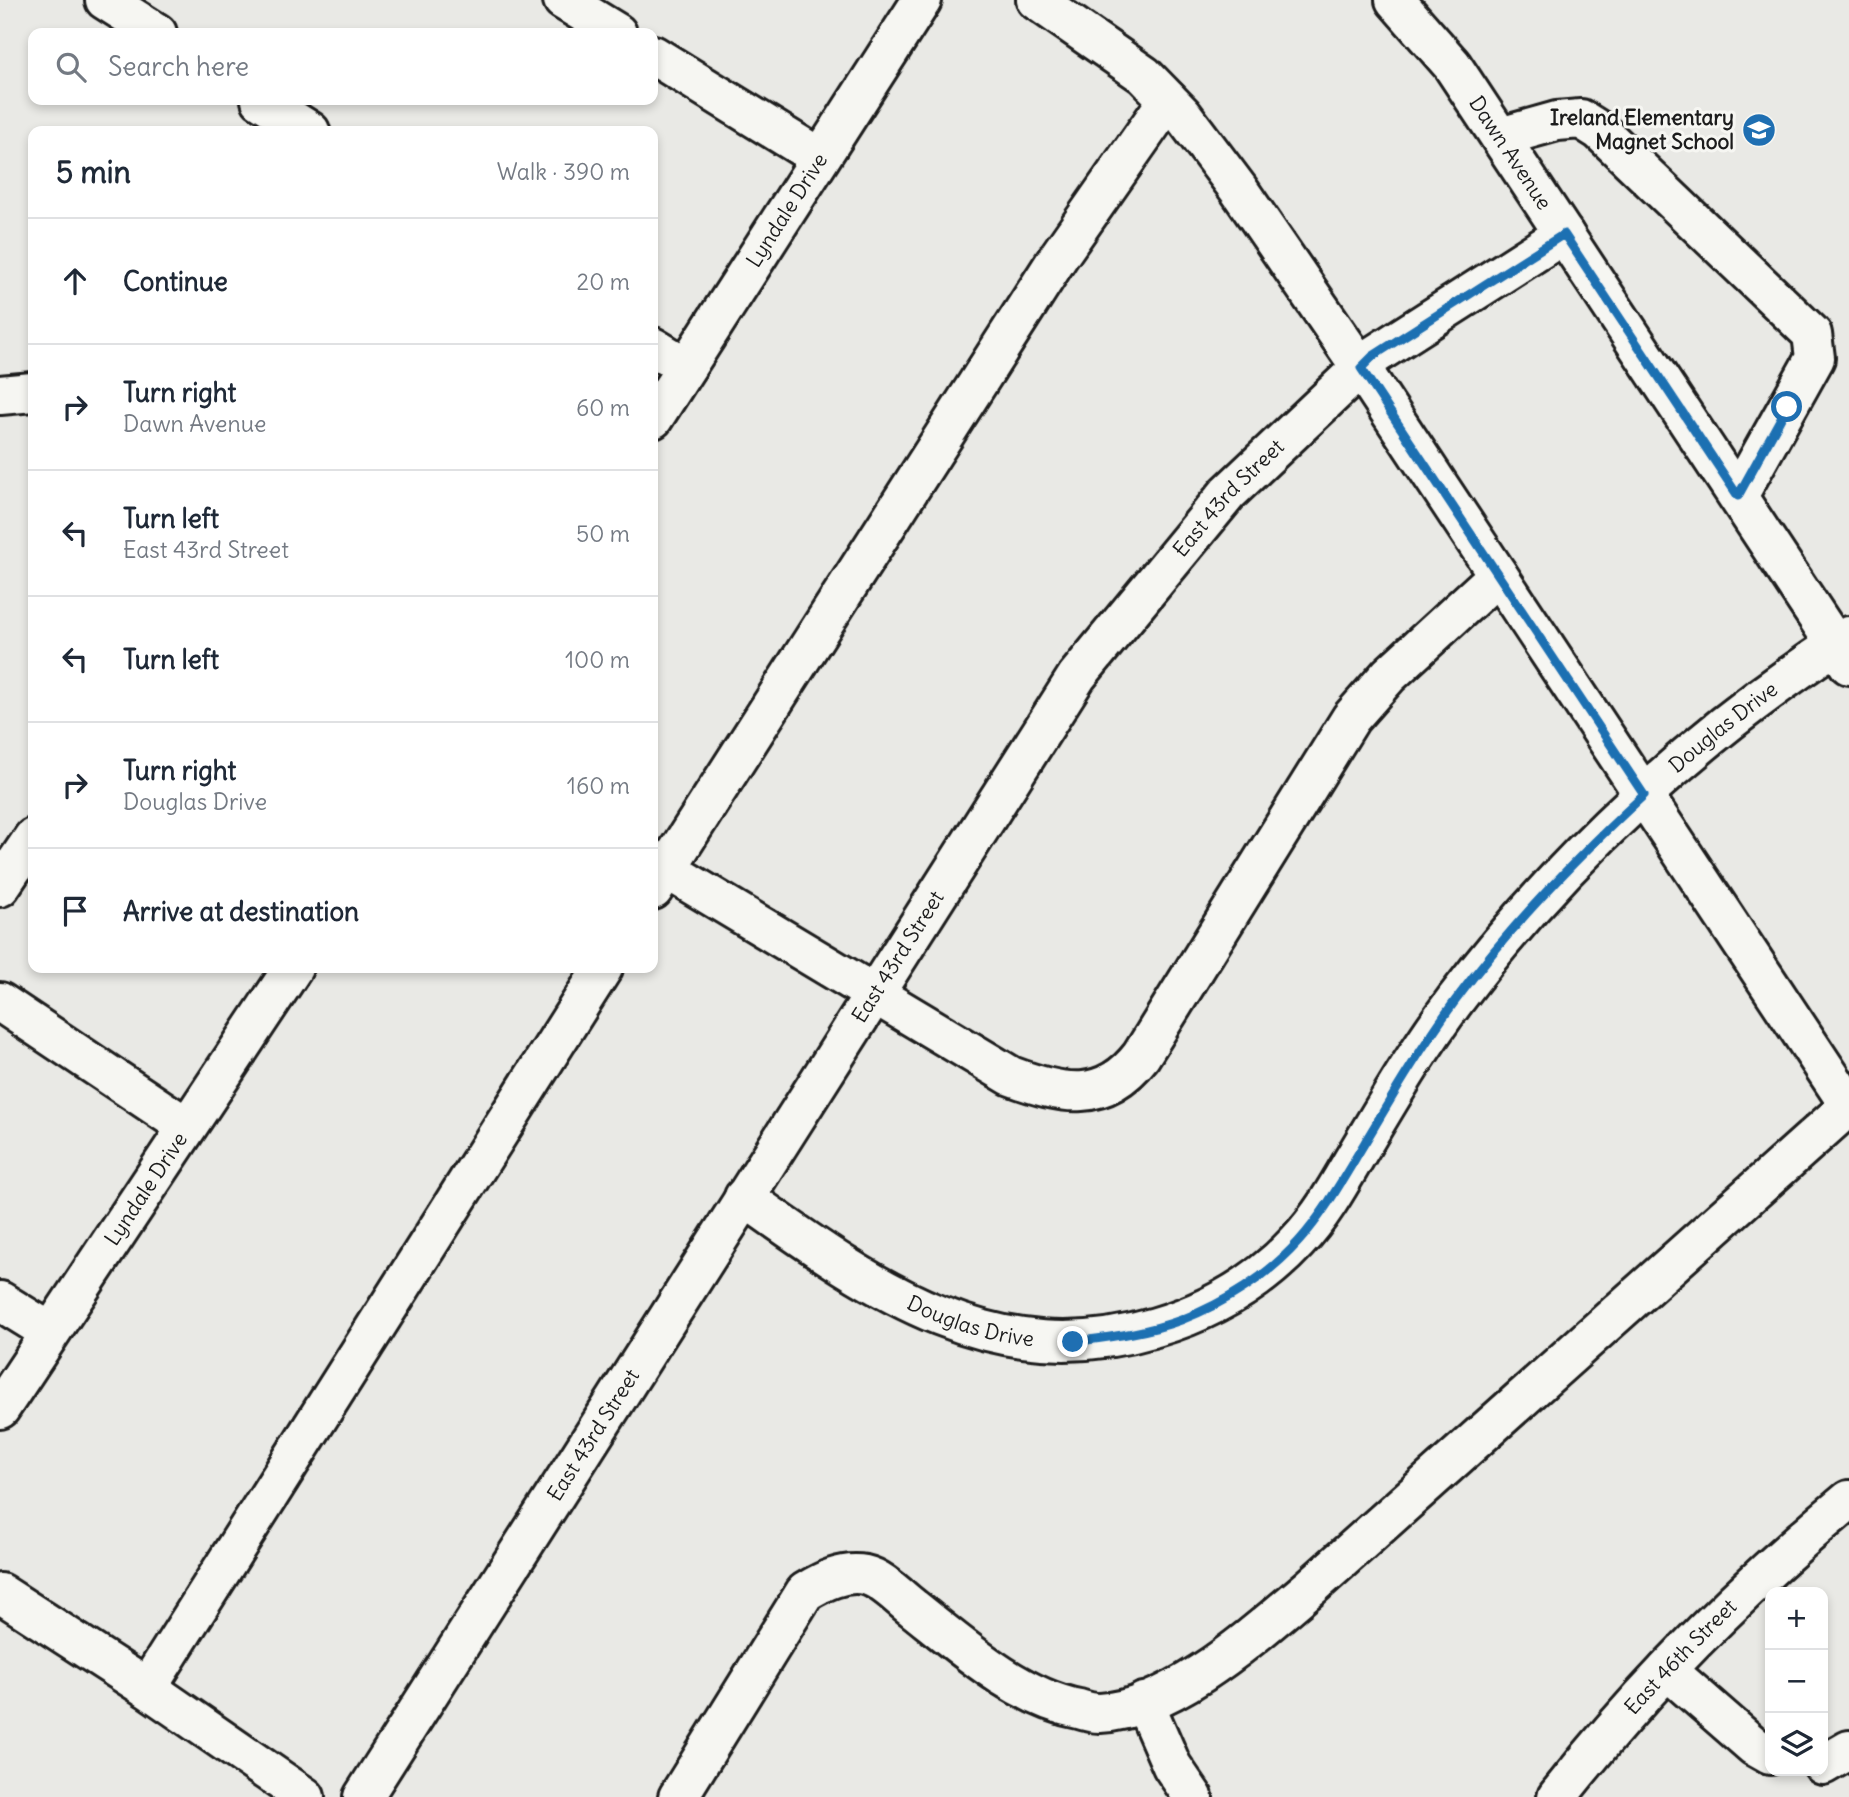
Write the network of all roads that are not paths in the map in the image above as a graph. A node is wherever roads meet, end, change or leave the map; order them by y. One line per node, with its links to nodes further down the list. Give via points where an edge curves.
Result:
1 (106, 0): 6 (street)
2 (563, 0): 7 (street)
3 (922, 0): 13 (street, Lyndale Drive)
4 (1036, 0): 9 (street, via 1144,75)
5 (1395, 0): 12 (street, Dawn Avenue, via 1452,65)
6 (150, 28)
7 (609, 28)
8 (658, 58): 13 (street)
9 (1168, 100): 17 (street, via 1239,190); 26 (street, via 1051,268)
10 (269, 105): 11 (street)
11 (302, 126)
12 (1500, 137): 14 (street, Dawn Avenue); 21 (street, via 1581,119 1600,131 1812,334 1815,358)
13 (820, 158): 16 (street, Lyndale Drive)
14 (1564, 234): 17 (street, East 43rd Street); 21 (street, Dawn Avenue)
15 (658, 349): 16 (street)
16 (686, 367): 20 (street, Lyndale Drive)
17 (1361, 368): 22 (street); 30 (street, East 43rd Street, via 1228,493 1077,676)
18 (28, 392): 19 (street)
19 (0, 395)
20 (658, 411)
21 (1738, 496): 23 (street, Dawn Avenue)
22 (1498, 575): 24 (street); 30 (street, via 1389,675 1352,719 1141,1056 1115,1082 1079,1092 1031,1084)
23 (1845, 648): 24 (street, Douglas Drive, via 1738,715)
24 (1644, 795): 32 (street); 34 (street, Douglas Drive, via 1578,858 1455,1000 1332,1197 1299,1241 1256,1279 1181,1320 1128,1335 1073,1342 1018,1339 958,1324 868,1280)
25 (28, 845): 27 (street)
26 (659, 880): 30 (street)
27 (0, 887)
28 (289, 973): 33 (street, Lyndale Drive)
29 (600, 973): 41 (street)
30 (873, 995): 34 (street, East 43rd Street)
31 (0, 1002): 33 (street)
32 (1849, 1106): 42 (street, via 1311,1587 1242,1645 1175,1690)
33 (187, 1127): 36 (street, Lyndale Drive)
34 (744, 1197): 47 (street, East 43rd Street)
35 (0, 1301): 36 (street)
36 (50, 1332): 37 (street, Lyndale Drive)
37 (0, 1409)
38 (1849, 1500): 40 (street, East 46th Street, via 1727,1609)
39 (0, 1593): 41 (street)
40 (1667, 1670): 44 (street); 50 (street, East 46th Street)
41 (147, 1688): 46 (street)
42 (1144, 1702): 48 (street, via 1099,1713 1057,1705 1016,1685 881,1582 864,1575 833,1577 805,1592); 49 (street, via 1172,1766)
43 (1849, 1750): 45 (street)
44 (1765, 1752)
45 (1828, 1762)
46 (305, 1797)
47 (363, 1797)
48 (678, 1797)
49 (1193, 1797)
50 (1557, 1797)

